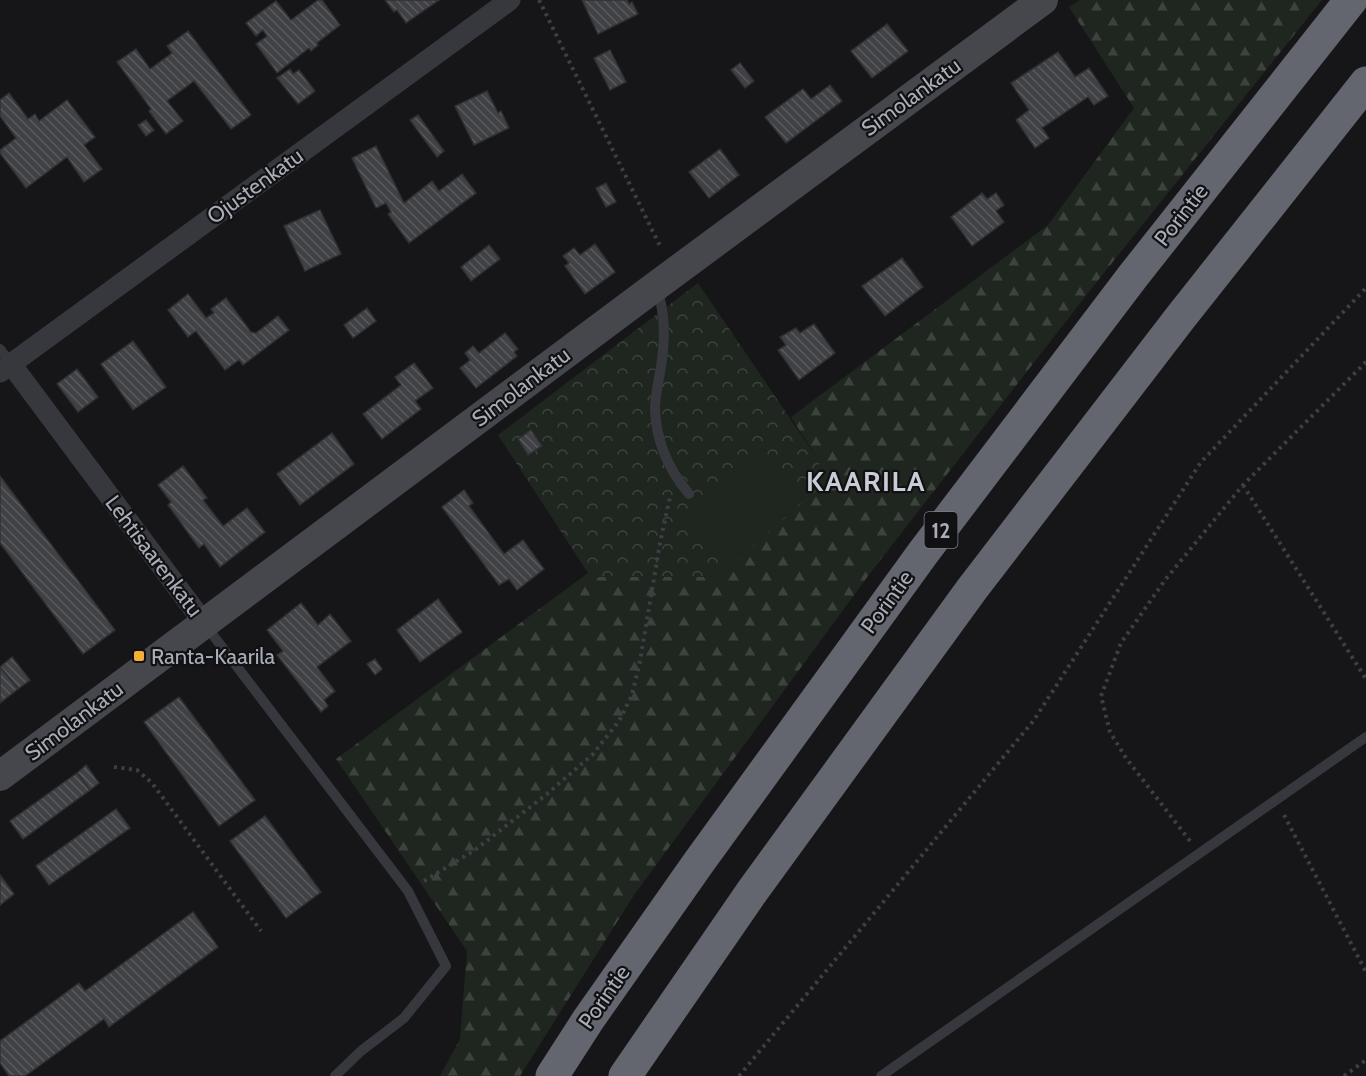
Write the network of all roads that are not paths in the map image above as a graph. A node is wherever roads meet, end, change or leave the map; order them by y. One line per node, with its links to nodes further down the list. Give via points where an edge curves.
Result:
1 (510, 0): 6 (street, Ojustenkatu)
2 (1043, 0): 5 (street, Simolankatu)
3 (1351, 0): 12 (highway, Porintie / 12, via 1132,276 923,554 693,872)
4 (1366, 83): 13 (highway, via 972,589 751,893)
5 (665, 279): 7 (lane, via 662,361 655,408 658,440 675,478); 8 (street, Simolankatu)
6 (4, 362): 8 (street, Lehtisaarenkatu)
7 (689, 494)
8 (204, 623): 10 (street, Simolankatu); 11 (lane, Lehtisaarenkatu, via 408,891 446,966 404,1018)
9 (1366, 737): 14 (lane)
10 (0, 776)
11 (335, 1076)
12 (552, 1076)
13 (625, 1076)
14 (881, 1076)

